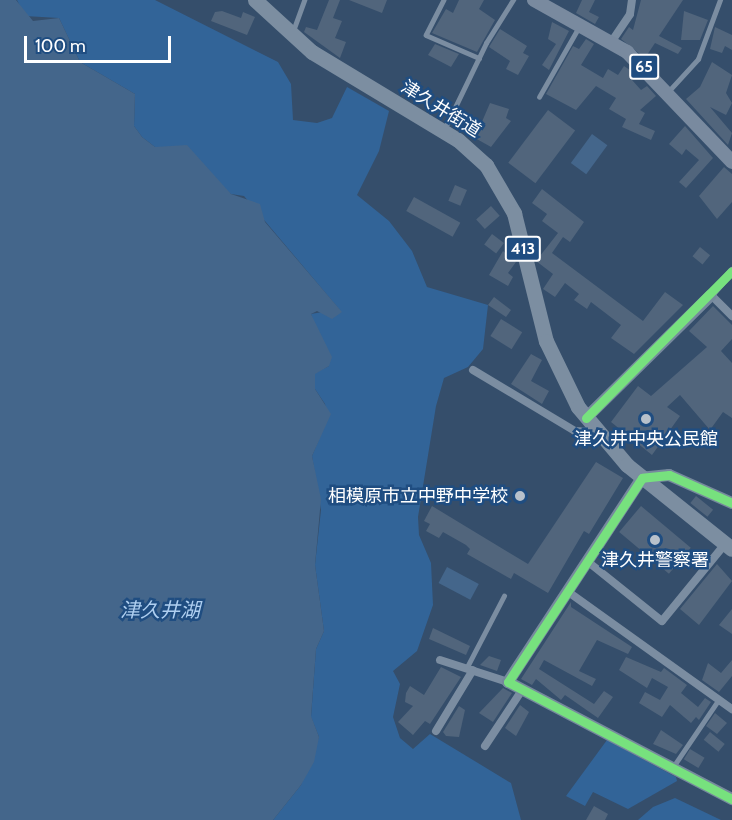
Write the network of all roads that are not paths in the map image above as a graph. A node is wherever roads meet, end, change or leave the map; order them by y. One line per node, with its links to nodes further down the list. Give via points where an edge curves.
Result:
1 (255, 0): 9 (highway, 津久井街道 / 413)
2 (304, 0): 9 (lane)
3 (444, 0): 11 (lane, via 426,35)
4 (513, 0): 11 (lane)
5 (534, 0): 8 (main road, 65)
6 (632, 0): 10 (street, via 630,14)
7 (720, 0): 12 (lane, via 698,59)
8 (581, 24): 10 (main road, 65); 13 (lane)
9 (291, 36): 14 (highway, 津久井街道 / 413)
10 (612, 40): 12 (main road, 65)
11 (479, 58): 14 (lane)
12 (666, 93): 15 (main road, 65)
13 (539, 97)
14 (444, 130): 20 (highway, 津久井街道 / 413, via 482,160 506,194 546,341)
15 (732, 160)
16 (732, 271): 17 (street)
17 (711, 295): 18 (street); 20 (street)
18 (732, 316)
19 (473, 370): 21 (street, via 575,430)
20 (586, 418): 21 (highway, 津久井街道 / 413)
21 (597, 432): 22 (highway, 津久井街道 / 413)
22 (642, 478): 23 (street, via 669,475); 24 (highway, 津久井街道 / 413); 25 (street)
23 (732, 502)
24 (728, 547): 25 (street, via 662,621)
25 (587, 561): 26 (street)
26 (567, 591): 30 (street); 32 (street)
27 (504, 596): 29 (lane)
28 (440, 660): 29 (street)
29 (470, 668): 30 (street); 34 (street)
30 (508, 682): 31 (street)
31 (522, 690): 35 (street); 36 (street)
32 (719, 699): 33 (street); 36 (lane)
33 (732, 709)
34 (436, 731)
35 (485, 746)
36 (672, 769): 37 (street)
37 (732, 799)

